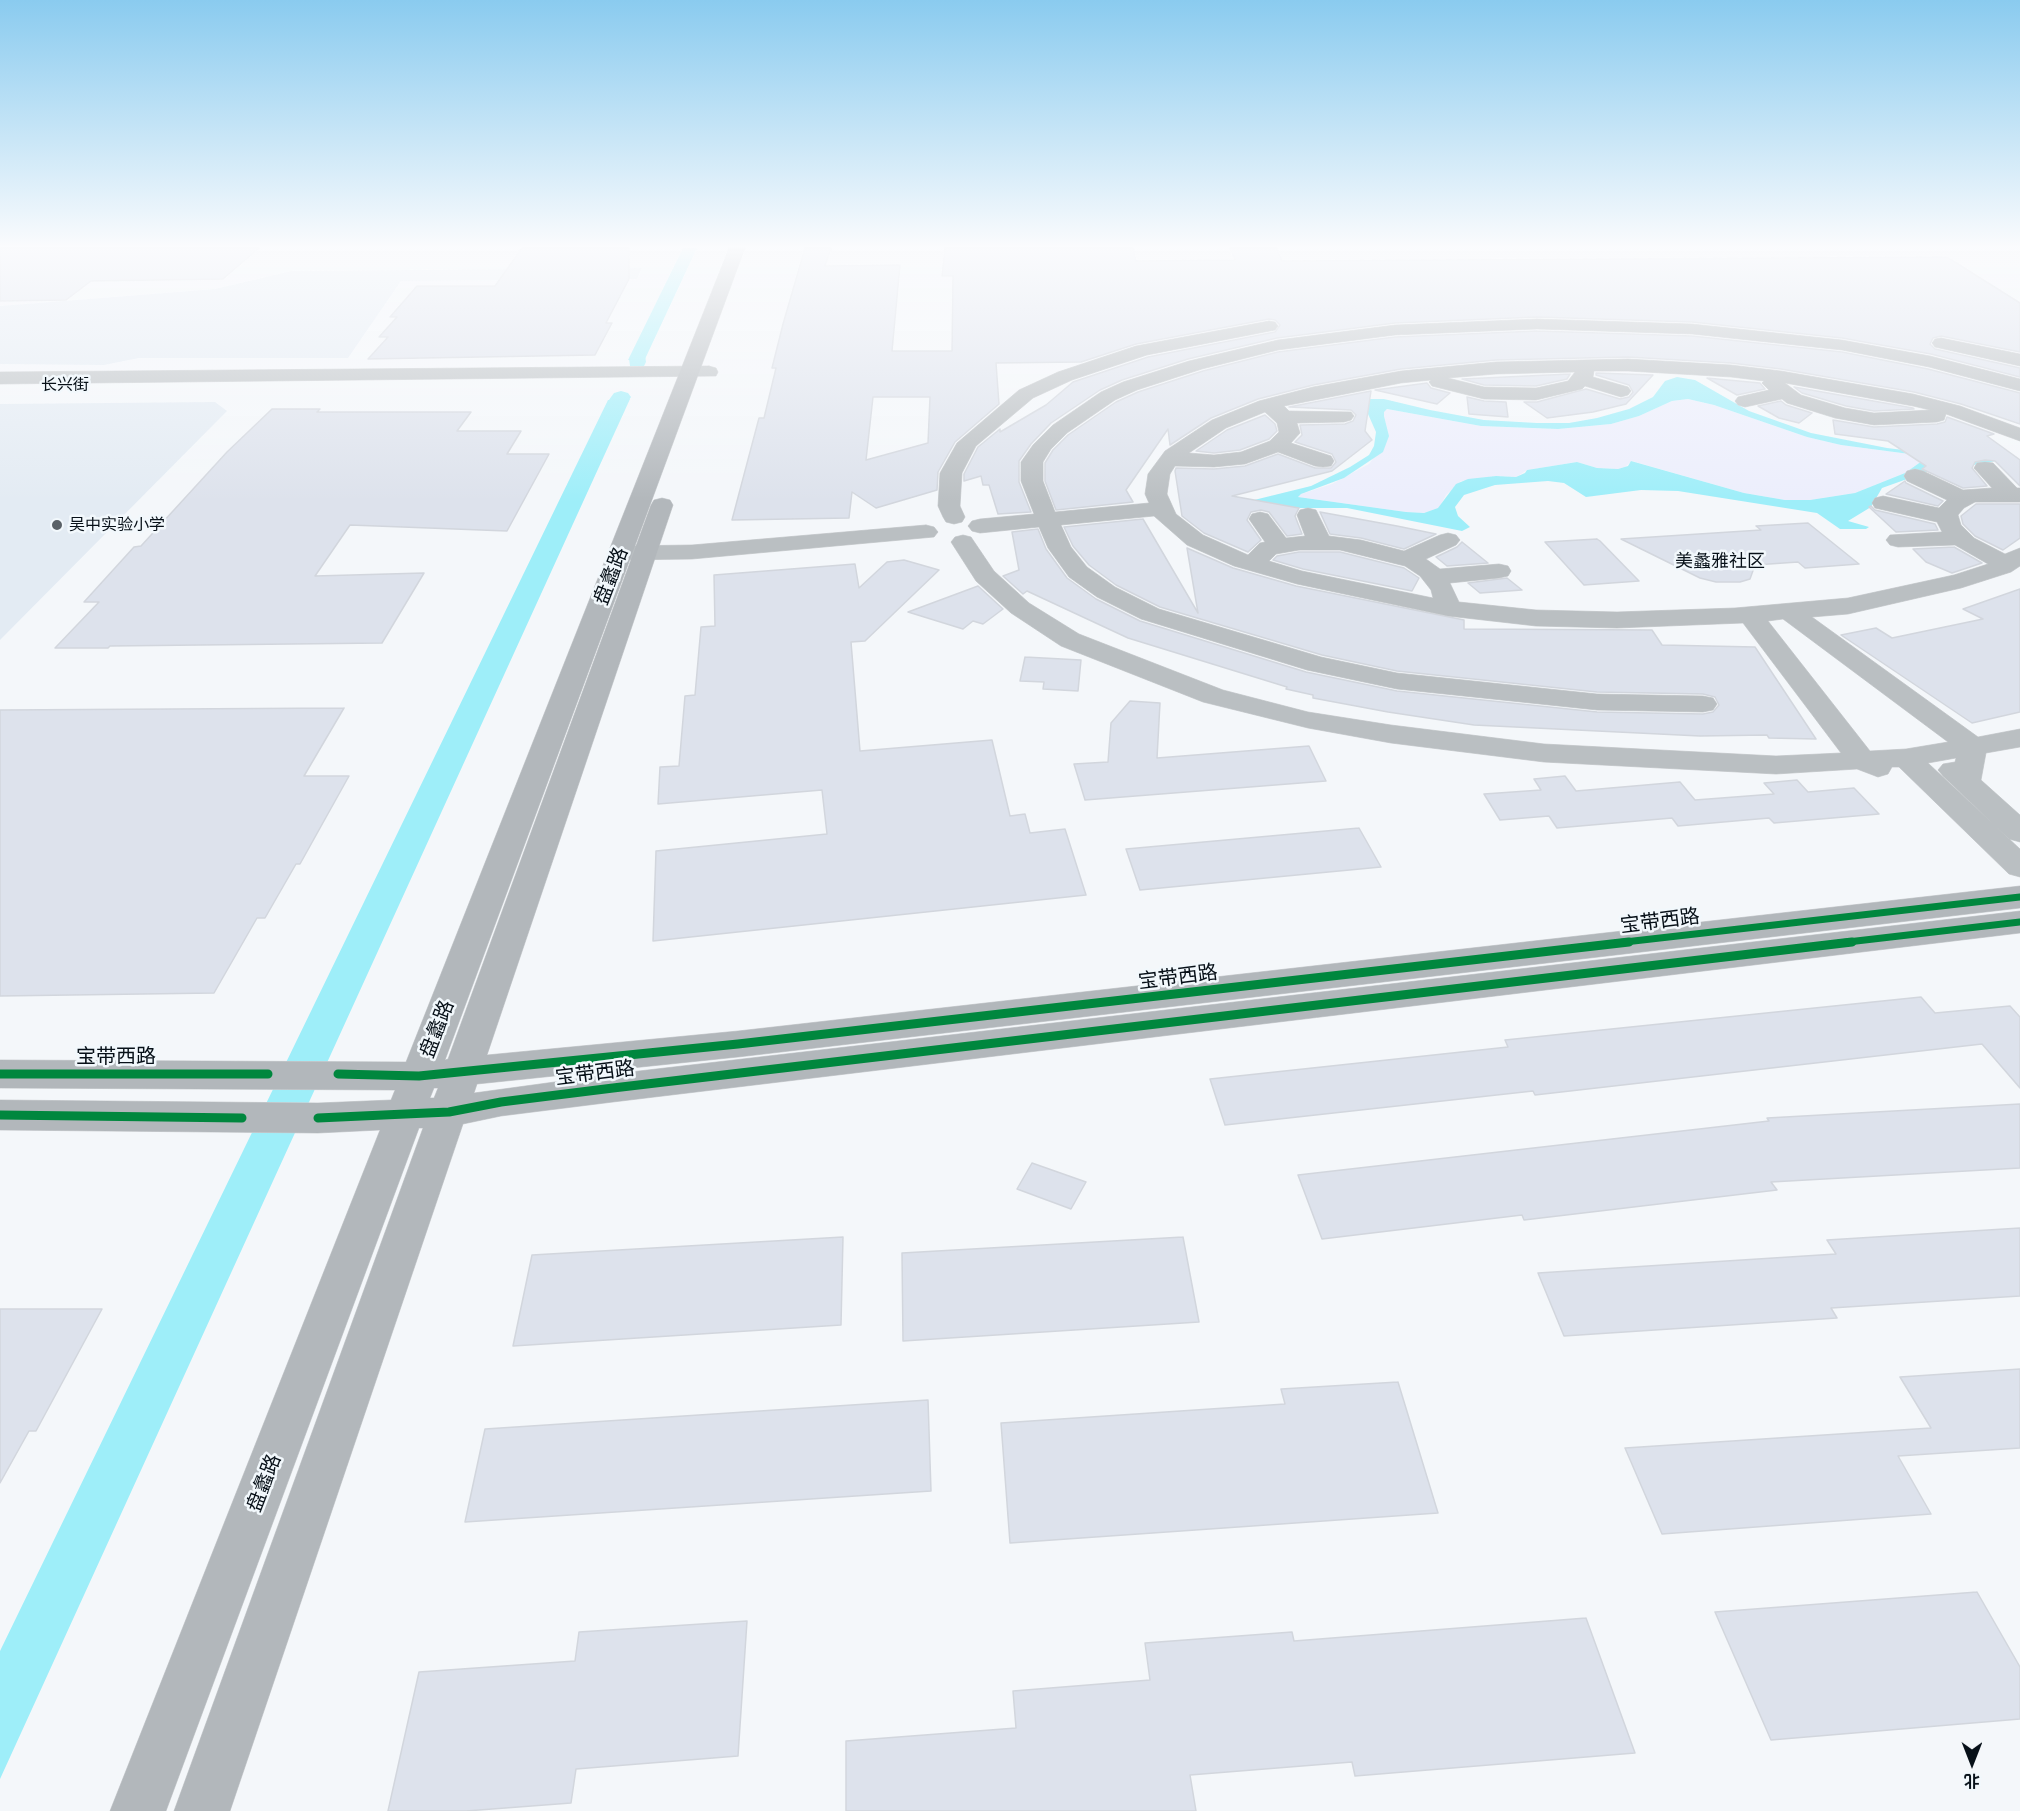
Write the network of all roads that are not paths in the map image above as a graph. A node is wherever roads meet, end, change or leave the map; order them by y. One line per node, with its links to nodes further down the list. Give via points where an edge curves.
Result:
1 (711, 333): 10 (main road, 盘蠡路)
2 (717, 333): 10 (main road, 盘蠡路)
3 (1236, 333): 43 (street, via 1143,350 1065,376 1026,394 967,443 951,473 950,506)
4 (1370, 333): 40 (street, via 1317,338 1239,354 1161,375 1108,396 1043,445 1032,462 1032,481)
5 (1732, 333): 13 (street, via 1842,345)
6 (1924, 339): 7 (street)
7 (2020, 360)
8 (1581, 372): 9 (street, via 1538,365); 12 (street, via 1681,368); 15 (street, via 1575,385); 16 (street)
9 (1427, 374): 15 (street, via 1444,385 1448,394 1513,403); 23 (street, via 1355,384)
10 (698, 376): 11 (street, 长兴街); 14 (street, 长兴街); 50 (main road, 盘蠡路)
11 (0, 378)
12 (1778, 385): 17 (street); 19 (street, via 1902,398); 21 (street, via 1817,416)
13 (2020, 385)
14 (0, 386)
15 (1554, 391): 18 (street)
16 (1621, 391)
17 (1745, 401)
18 (1581, 406)
19 (1960, 412): 22 (street); 25 (street)
20 (1344, 416): 23 (street)
21 (1869, 418): 22 (street); 26 (street)
22 (1919, 418): 27 (street)
23 (1279, 425): 24 (street); 28 (street, via 1219,424); 29 (street, via 1253,464); 30 (street)
24 (1324, 435)
25 (2020, 435)
26 (1883, 436)
27 (1946, 438)
28 (1170, 459): 29 (street); 37 (street, via 1159,474 1156,494)
29 (1208, 461): 33 (street)
30 (1323, 461)
31 (1985, 468): 34 (street)
32 (1915, 476): 35 (street)
33 (1216, 485)
34 (2015, 494): 35 (street, via 1971,495)
35 (1963, 499): 39 (street)
36 (1883, 503): 39 (street)
37 (1162, 509): 40 (street); 53 (street, via 1166,517 1195,540)
38 (1308, 515): 47 (street)
39 (1947, 517): 44 (street)
40 (1048, 519): 43 (street); 59 (street, via 1060,548 1078,572 1106,592 1150,614 1316,664 1396,681 1526,696)
41 (1260, 519): 48 (street)
42 (1378, 524): 49 (street)
43 (965, 528): 50 (street, via 935,540 926,532 692,552); 64 (street, via 985,576 1020,608 1070,640 1213,696 1308,720 1392,734 1555,753 1776,765)
44 (1960, 538): 46 (street); 52 (street, via 1981,553)
45 (1448, 540): 51 (street)
46 (1898, 540)
47 (1320, 543): 48 (street); 49 (street)
48 (1280, 546): 53 (street, via 1268,548)
49 (1361, 547): 51 (street)
50 (633, 553): 70 (main road, 盘蠡路); 72 (main road, 盘蠡路)
51 (1406, 559): 55 (street)
52 (2013, 560): 57 (street, via 1962,581 1848,606)
53 (1253, 564): 56 (street, via 1319,582)
54 (1499, 571): 55 (street)
55 (1434, 577): 56 (street)
56 (1448, 608): 58 (street, via 1536,618 1617,620)
57 (1789, 612): 58 (street); 61 (street)
58 (1750, 615): 64 (street)
59 (1703, 704)
60 (2020, 738): 61 (street)
61 (1973, 747): 62 (street); 65 (street)
62 (1935, 753): 63 (street); 65 (street)
63 (1906, 758): 64 (street); 65 (street)
64 (1862, 761): 65 (street)
65 (1953, 785): 66 (street); 67 (street)
66 (2020, 832)
67 (2020, 867)
68 (2020, 897): 70 (main road, 宝带西路)
69 (2020, 922): 73 (main road, 宝带西路, via 602,1089)
70 (462, 1072): 72 (main road, 宝带西路); 73 (main road, 盘蠡路)
71 (0, 1074): 72 (main road, 宝带西路)
72 (419, 1076): 74 (main road, 盘蠡路)
73 (449, 1112): 74 (main road, 宝带西路); 77 (main road, 盘蠡路)
74 (406, 1114): 75 (main road, 宝带西路, via 318,1118); 76 (main road, 盘蠡路)
75 (0, 1115)
76 (138, 1811)
77 (202, 1811)

